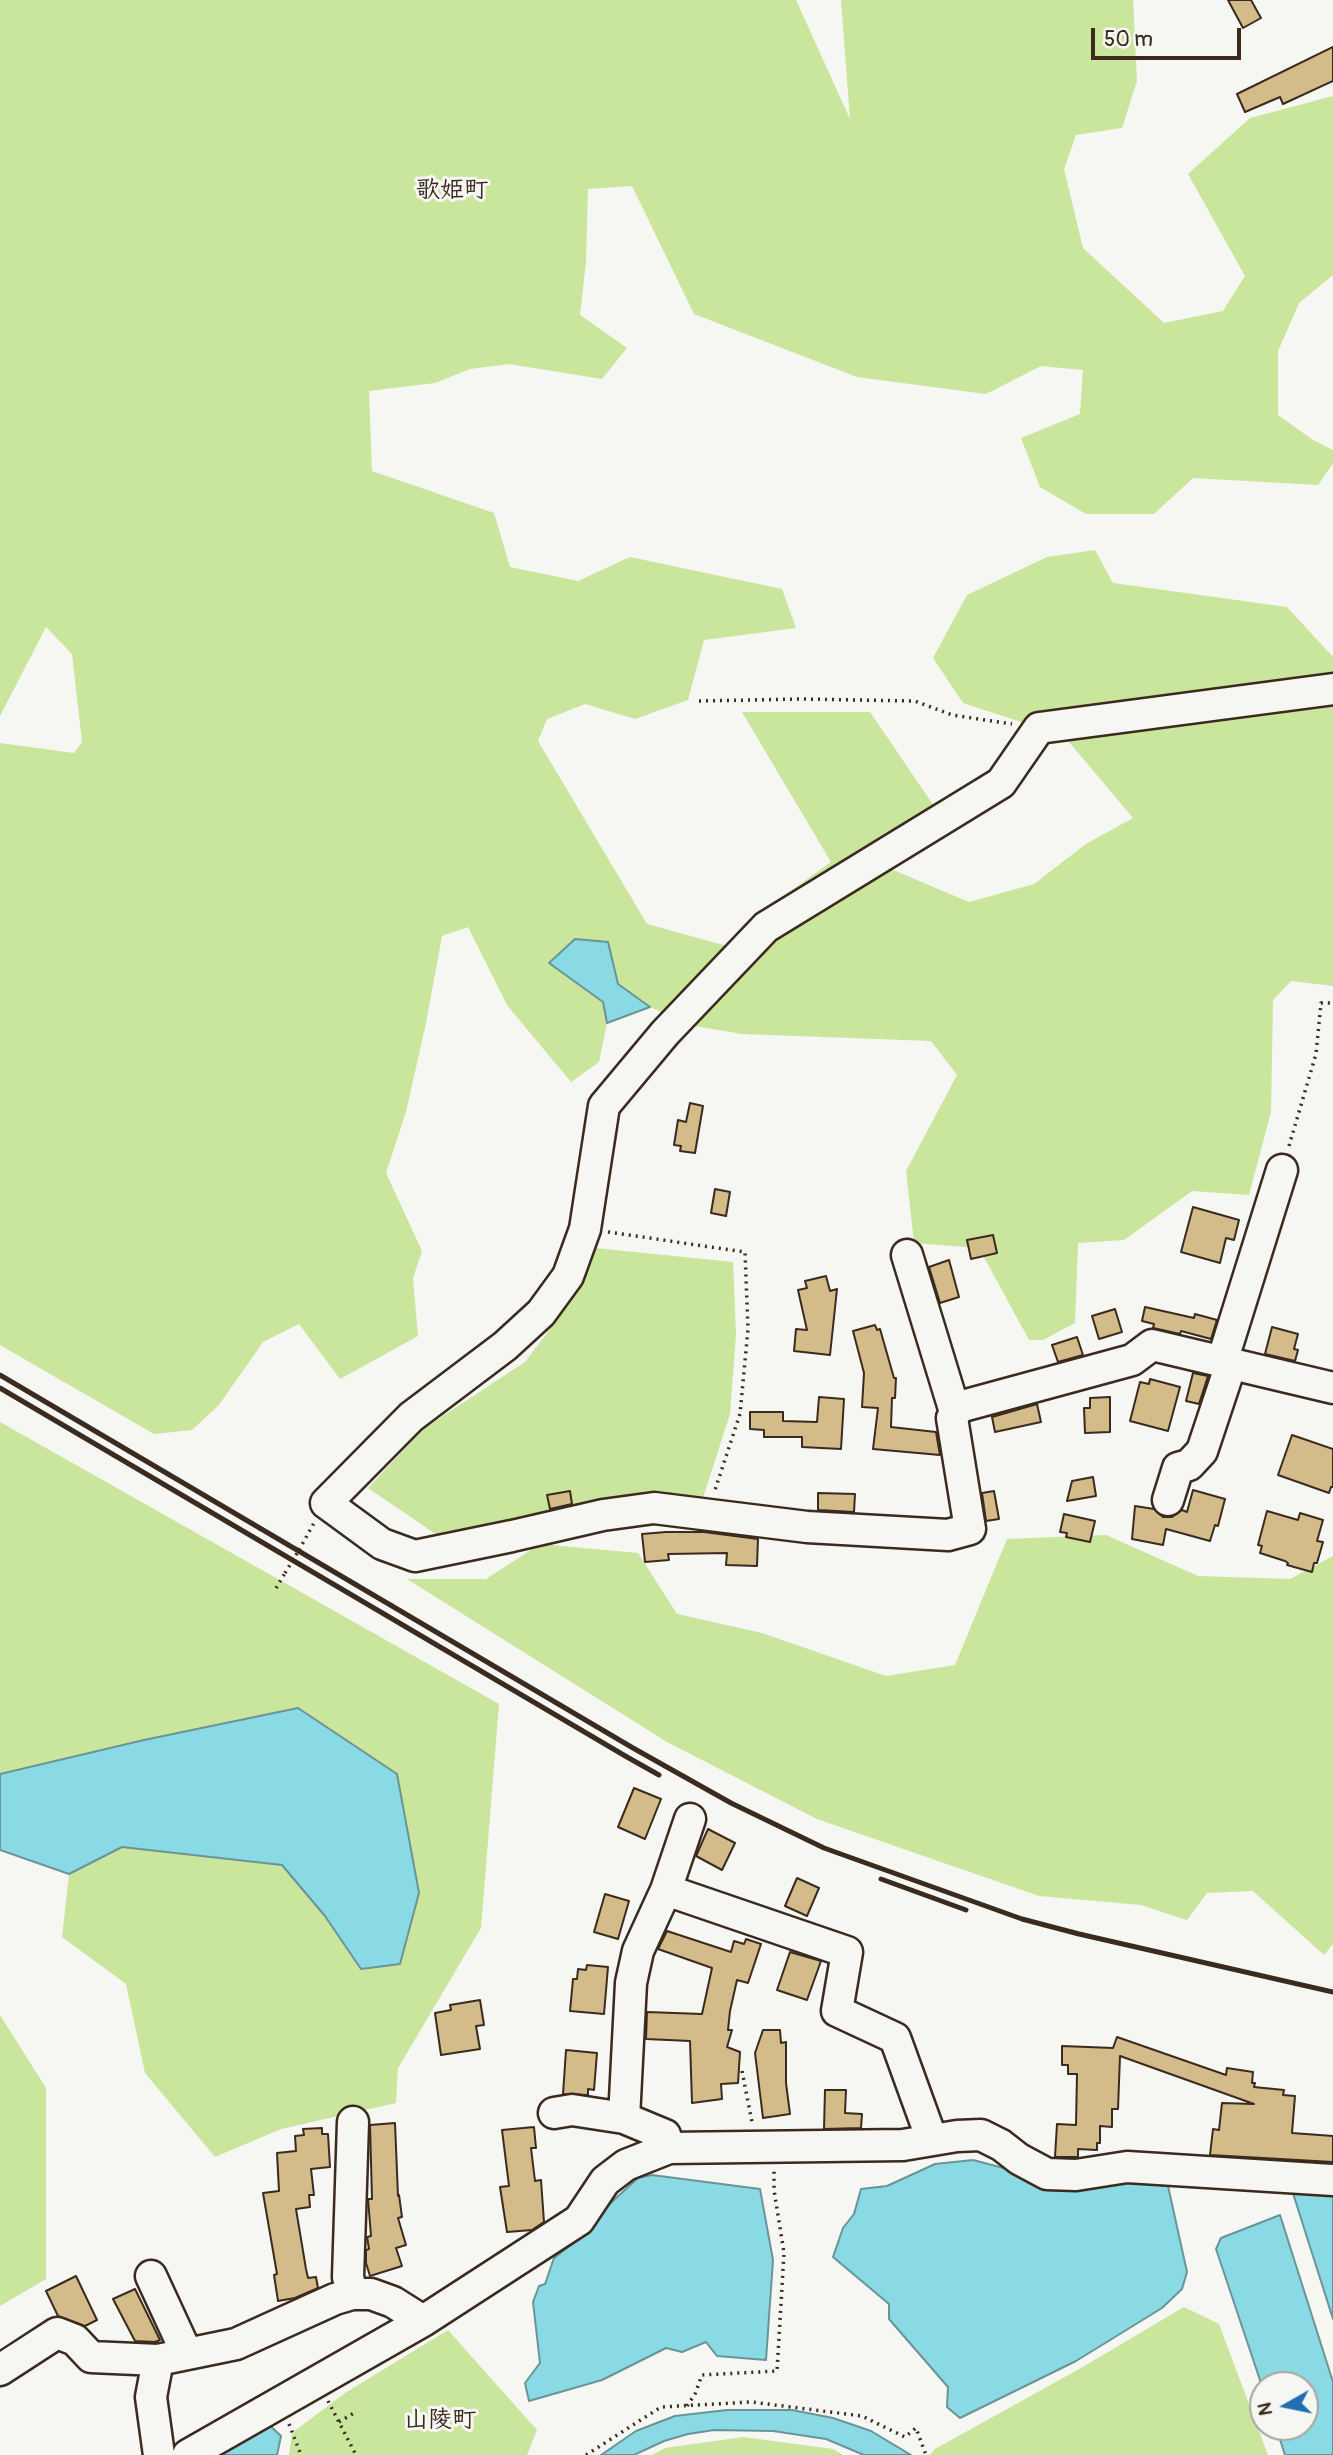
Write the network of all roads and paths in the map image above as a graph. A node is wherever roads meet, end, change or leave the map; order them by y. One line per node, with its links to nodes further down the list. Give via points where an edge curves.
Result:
1 (1330, 682): 3 (street)
2 (699, 701): 3 (path, via 915,701 952,715)
3 (1039, 728): 6 (street, via 1001,783 766,928 665,1033 604,1106)
4 (1333, 1003): 5 (path, via 1321,1003 1315,1054)
5 (1282, 1170): 8 (street)
6 (585, 1229): 12 (street, via 568,1276 541,1313 411,1417); 13 (path, via 744,1252 748,1329 740,1414)
7 (907, 1255): 10 (street)
8 (1227, 1363): 9 (street); 10 (street, via 1152,1345 1132,1360 959,1407); 11 (street, via 1202,1451 1189,1465 1178,1468)
9 (1333, 1388)
10 (955, 1412): 13 (street, via 952,1418 970,1530 948,1535)
11 (1168, 1500)
12 (326, 1503): 13 (street, via 382,1544 415,1556 654,1508); 14 (path, bridge)
13 (707, 1516)
14 (276, 1588)
15 (690, 1819): 16 (street)
16 (666, 1890): 19 (street, via 638,1951 631,1983); 21 (street, via 847,1952 837,2011 895,2038)
17 (742, 2071): 23 (path)
18 (554, 2113): 19 (street, via 572,2110)
19 (624, 2118): 22 (street, via 665,2135)
20 (354, 2122): 26 (street, via 348,2277)
21 (932, 2140): 23 (street, via 903,2146); 24 (street, via 981,2135 1046,2174 1076,2175 1127,2167)
22 (669, 2148): 23 (street); 27 (street, via 626,2165 605,2181 579,2220)
23 (765, 2148): 33 (path, via 784,2253 777,2371 702,2375)
24 (1333, 2180)
25 (151, 2276): 28 (street)
26 (352, 2294): 27 (street, via 371,2294 393,2302); 28 (street, via 236,2344)
27 (423, 2321): 31 (street)
28 (187, 2354): 29 (street)
29 (158, 2360): 30 (street, via 90,2357 75,2340 57,2333); 36 (street, via 151,2397)
30 (0, 2370)
31 (317, 2382): 32 (street); 35 (path)
32 (279, 2403): 37 (street); 38 (path)
33 (687, 2406): 40 (path, via 662,2407); 41 (path, via 751,2402 862,2416 905,2437 916,2428)
34 (355, 2413): 35 (path)
35 (339, 2422): 39 (path)
36 (159, 2455)
37 (188, 2455)
38 (301, 2455)
39 (356, 2455)
40 (586, 2455)
41 (926, 2455)

